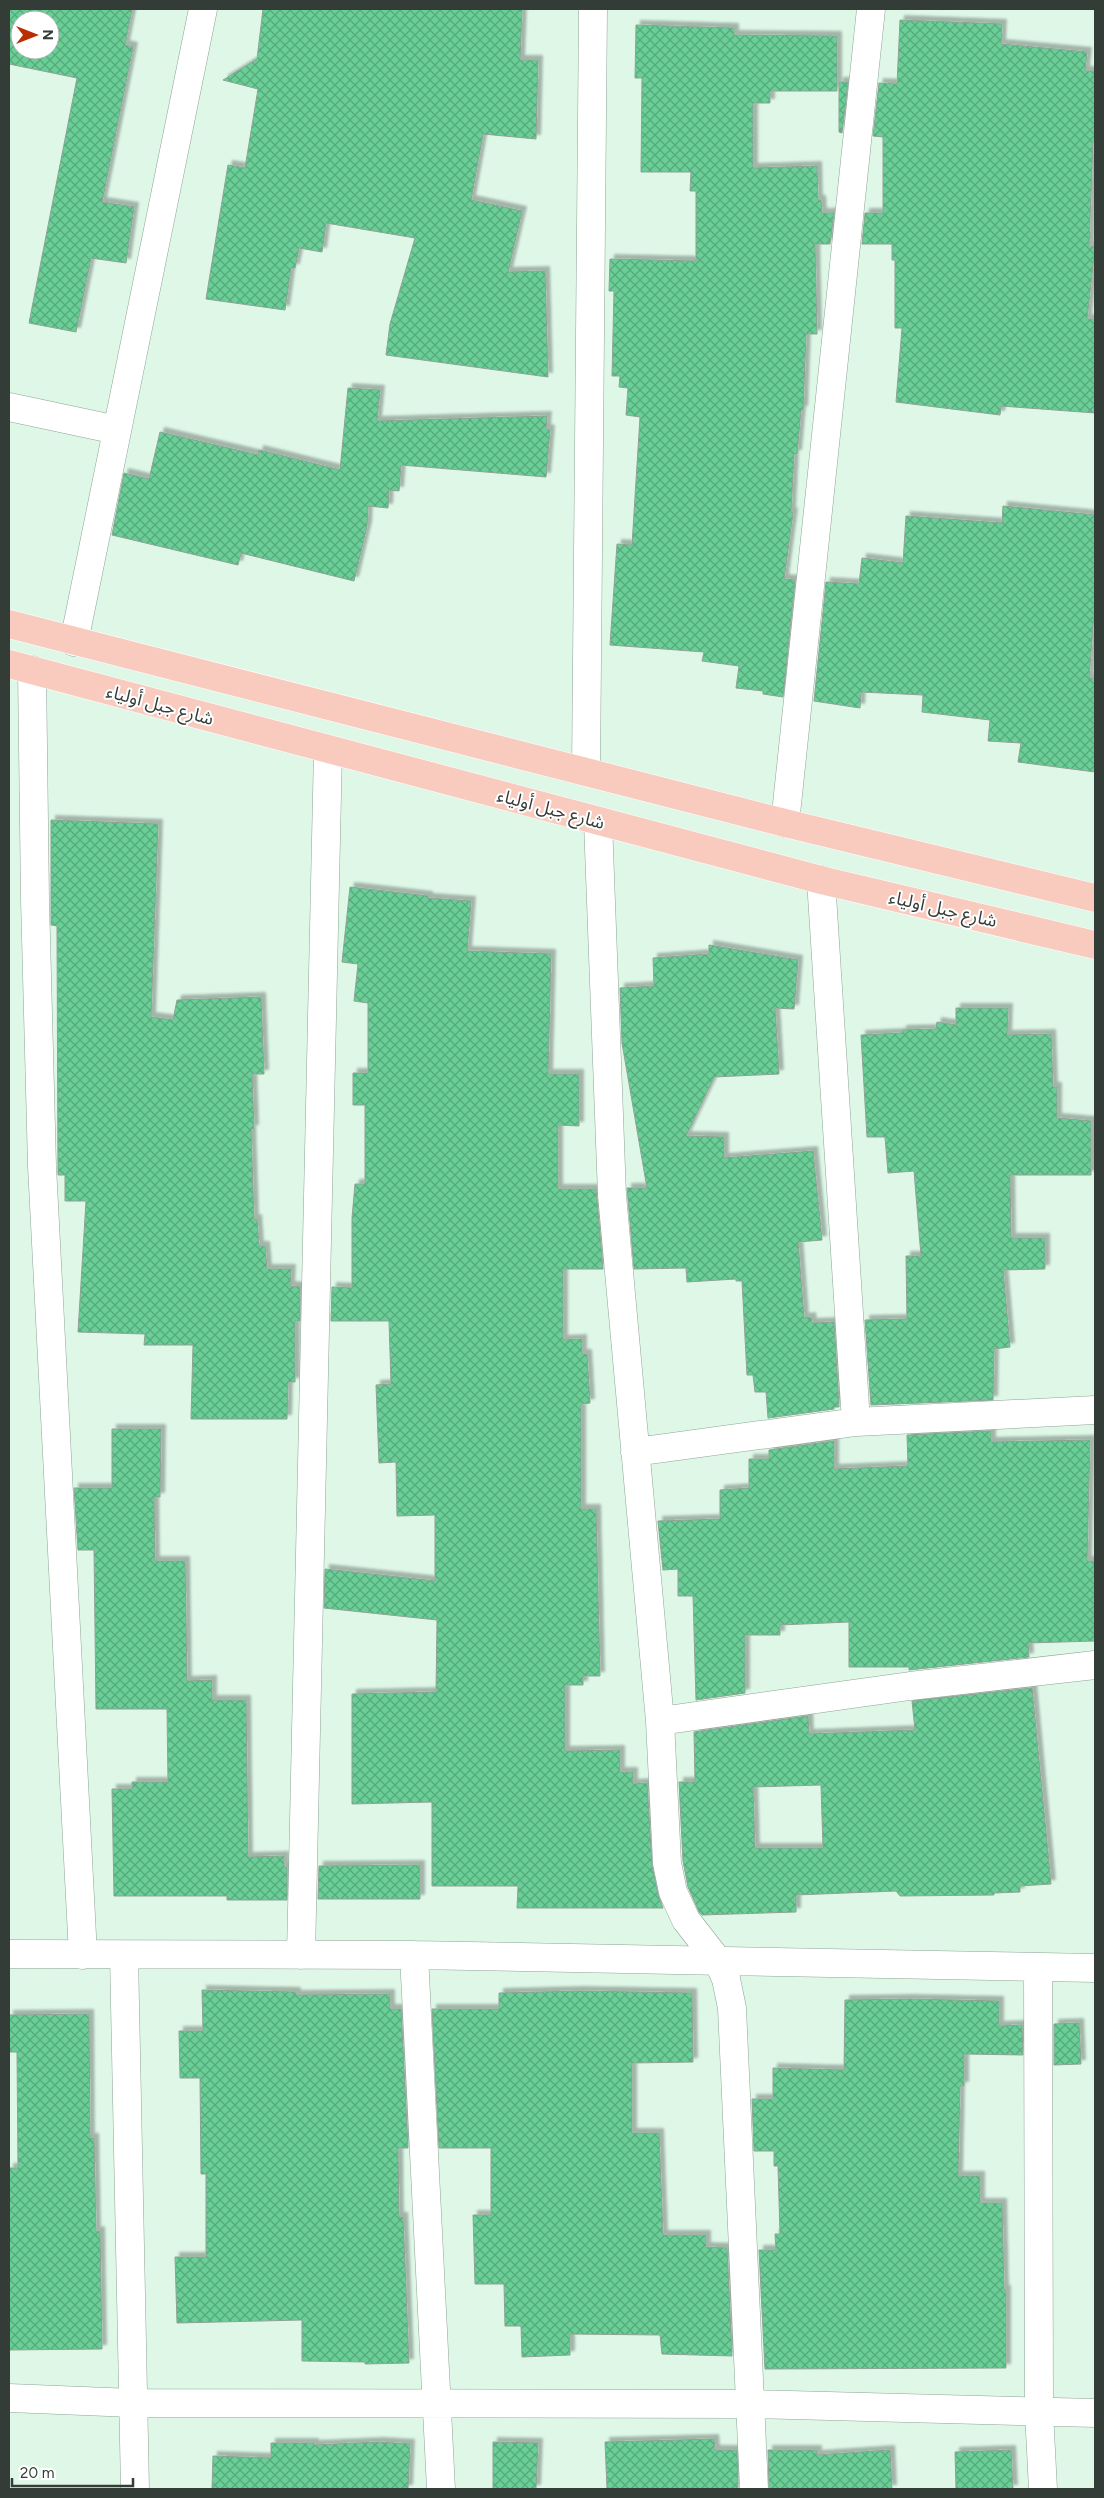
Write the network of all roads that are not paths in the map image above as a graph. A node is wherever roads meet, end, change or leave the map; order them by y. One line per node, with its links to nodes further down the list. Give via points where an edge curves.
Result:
1 (202, 9): 5 (street)
2 (593, 9): 10 (street)
3 (871, 9): 12 (street)
4 (9, 407): 5 (street)
5 (117, 430): 7 (street)
6 (9, 624): 7 (main road)
7 (74, 642): 10 (main road)
8 (20, 667): 9 (main road, شارع جبل أولياء); 23 (street, via 35,899 42,1166)
9 (328, 750): 11 (main road, شارع جبل أولياء); 24 (street)
10 (586, 770): 12 (main road)
11 (598, 822): 13 (main road, شارع جبل أولياء); 18 (street, via 612,1195)
12 (785, 823): 14 (main road)
13 (821, 880): 15 (main road, شارع جبل أولياء); 17 (street)
14 (1095, 898)
15 (1095, 945)
16 (1095, 1410): 17 (street)
17 (856, 1422): 18 (street)
18 (635, 1452): 20 (street)
19 (1095, 1664): 20 (street)
20 (660, 1721): 26 (street, via 667,1864 673,1892 686,1920)
21 (9, 1954): 23 (street)
22 (124, 1955): 23 (street); 24 (street); 30 (street)
23 (83, 1956)
24 (302, 1956): 25 (street)
25 (414, 1956): 26 (street); 31 (street)
26 (718, 1961): 27 (street); 32 (street, via 726,1979 732,2008)
27 (1038, 1967): 28 (street); 33 (street)
28 (1095, 1968)
29 (9, 2398): 30 (street)
30 (133, 2402): 31 (street); 35 (street)
31 (438, 2402): 32 (street); 36 (street)
32 (750, 2404): 33 (street); 37 (street)
33 (1039, 2412): 34 (street); 38 (street)
34 (1095, 2413)
35 (135, 2489)
36 (441, 2489)
37 (754, 2489)
38 (1043, 2489)

